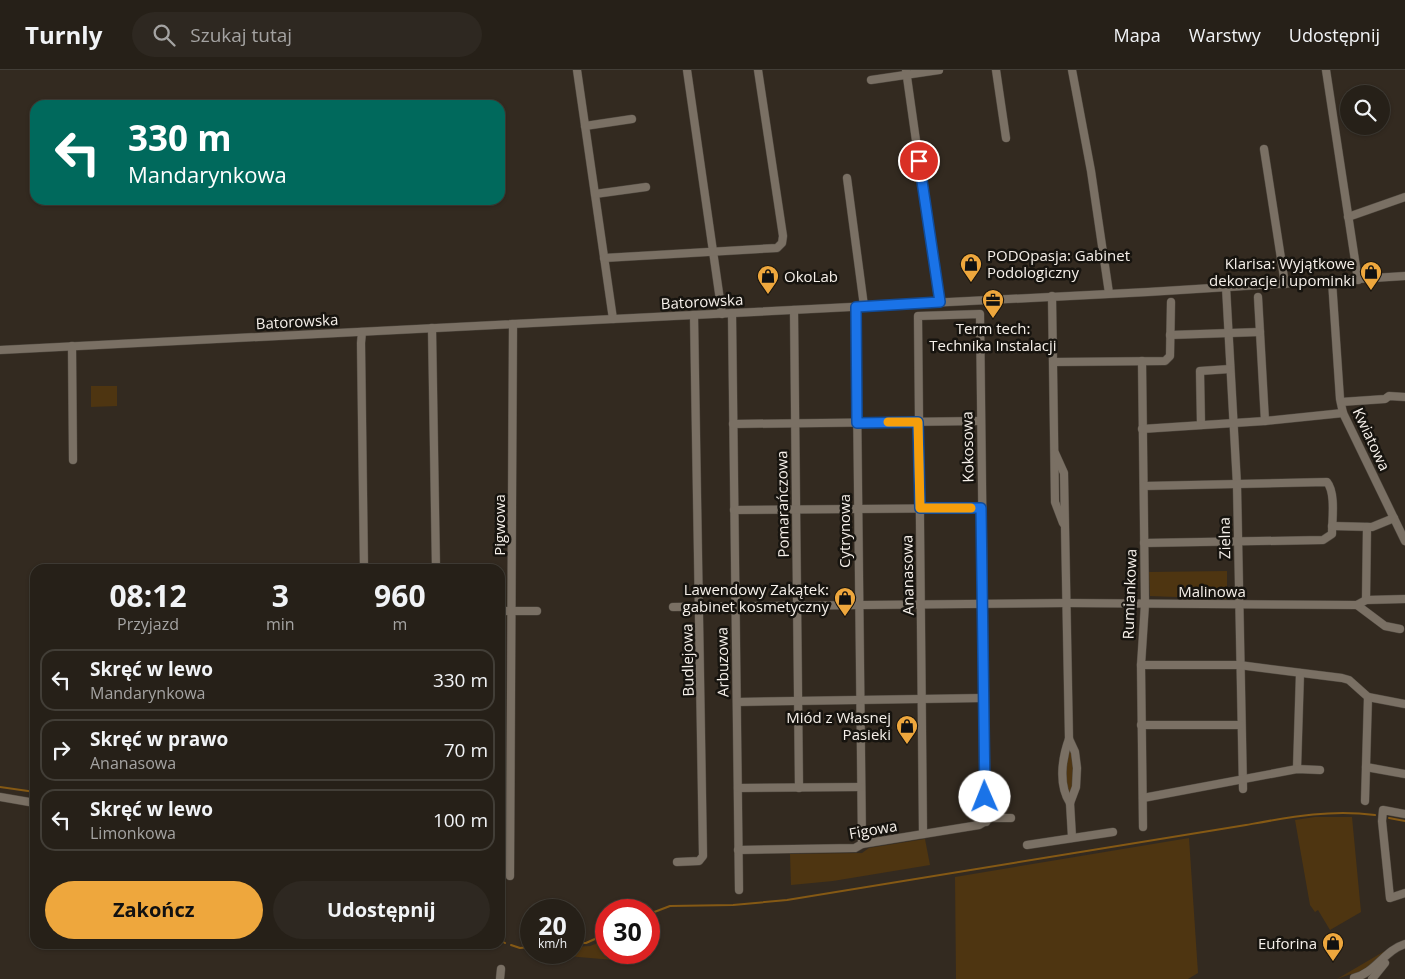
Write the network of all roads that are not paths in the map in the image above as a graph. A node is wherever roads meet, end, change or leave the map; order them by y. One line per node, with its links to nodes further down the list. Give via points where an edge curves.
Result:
1 (577, 70): 11 (street)
2 (687, 70): 19 (street)
3 (758, 70): 19 (street, via 782,243 777,248)
4 (939, 70): 8 (street)
5 (996, 70): 12 (street)
6 (1072, 70): 26 (street)
7 (1326, 70): 18 (street)
8 (906, 72): 9 (street); 29 (street)
9 (872, 80)
10 (632, 119): 11 (street)
11 (585, 126): 16 (street)
12 (1006, 138)
13 (1264, 149): 24 (street)
14 (847, 178): 31 (street, Cytrynowa)
15 (646, 186): 16 (street)
16 (595, 194): 20 (street)
17 (1405, 197): 18 (street)
18 (1348, 217): 22 (street)
19 (714, 251): 20 (street); 34 (street)
20 (604, 258): 37 (street)
21 (1405, 276): 22 (street, Batorowska)
22 (1358, 280): 23 (street, Batorowska)
23 (1332, 282): 24 (street, Batorowska); 50 (street, Kwiatowa)
24 (1285, 284): 25 (street, Batorowska)
25 (1226, 287): 26 (street, Batorowska); 41 (street, Zielna)
26 (1109, 293): 27 (street, Batorowska)
27 (1052, 296): 29 (street, Batorowska); 47 (street)
28 (1258, 297): 42 (street)
29 (940, 302): 31 (street, Batorowska)
30 (1171, 302): 43 (street)
31 (860, 306): 32 (street, Batorowska); 56 (street, Cytrynowa)
32 (794, 310): 33 (street, Batorowska); 55 (street, Pomarańczowa)
33 (732, 313): 34 (street, Batorowska); 57 (street, Arbuzowa)
34 (722, 314): 35 (street, Batorowska)
35 (694, 315): 37 (street, Batorowska); 87 (street, Budlejowa)
36 (918, 316): 52 (street, Kokosowa, via 980,314); 54 (street, Ananasowa)
37 (613, 319): 38 (street, Batorowska)
38 (512, 324): 39 (street, Batorowska); 91 (street, Pigwowa)
39 (432, 328): 40 (street, Batorowska); 76 (street)
40 (362, 332): 44 (street, Batorowska); 75 (street)
41 (1228, 332): 42 (street); 43 (street); 48 (street, Zielna)
42 (1260, 332): 53 (street)
43 (1170, 335): 46 (street, via 1170,356 1165,361)
44 (72, 346): 45 (street, Batorowska); 61 (street)
45 (0, 350)
46 (1142, 361): 47 (street); 60 (street, Rumiankowa)
47 (1054, 362): 80 (street, via 1055,453 1064,474)
48 (1230, 369): 58 (street, Zielna); 59 (street, via 1200,372)
49 (1405, 397): 50 (street)
50 (1341, 402): 51 (street, Kwiatowa)
51 (1344, 413): 53 (street); 69 (street, Kwiatowa)
52 (980, 421): 54 (street); 65 (street, Kokosowa)
53 (1265, 421): 58 (street)
54 (918, 422): 56 (street); 64 (street, Ananasowa)
55 (795, 423): 56 (street); 57 (street); 68 (street, Pomarańczowa)
56 (857, 423): 66 (street, Cytrynowa)
57 (733, 424): 67 (street, Arbuzowa)
58 (1234, 424): 59 (street); 62 (street, Zielna)
59 (1201, 426): 60 (street)
60 (1142, 428): 63 (street, Rumiankowa)
61 (73, 460)
62 (1236, 485): 63 (street); 70 (street, via 1327,482 1331,487); 73 (street, Zielna)
63 (1144, 486): 74 (street, Rumiankowa)
64 (920, 508): 65 (street); 66 (street); 82 (street, Ananasowa)
65 (981, 508): 79 (street, Kokosowa)
66 (858, 509): 68 (street); 81 (street, Cytrynowa)
67 (734, 510): 68 (street); 88 (street, Arbuzowa)
68 (796, 510): 84 (street, Pomarańczowa)
69 (1394, 518): 71 (street); 72 (street, Kwiatowa)
70 (1332, 526): 71 (street); 73 (street, via 1330,536 1323,540)
71 (1368, 527): 77 (street)
72 (1405, 541)
73 (1238, 542): 74 (street); 85 (street, Zielna)
74 (1144, 543): 83 (street, Rumiankowa)
75 (364, 564)
76 (436, 564)
77 (1366, 600): 78 (street, Malinowa); 86 (street, Malinowa)
78 (1405, 600)
79 (982, 603): 80 (street, Malinowa); 82 (street, Malinowa); 98 (street, Kokosowa)
80 (1067, 603): 83 (street, Malinowa); 106 (street)
81 (858, 604): 82 (street, Malinowa); 84 (street, Malinowa); 101 (street, Cytrynowa)
82 (921, 604): 99 (street, Ananasowa)
83 (1145, 604): 85 (street, Malinowa); 94 (street, Rumiankowa)
84 (797, 605): 88 (street, Malinowa); 100 (street, Pomarańczowa)
85 (1238, 605): 86 (street, Malinowa); 95 (street, Zielna)
86 (1357, 605): 93 (street, via 1386,626)
87 (700, 606): 88 (street, Malinowa); 89 (street, Malinowa); 131 (street, Budlejowa, via 703,856 699,862)
88 (735, 606): 102 (street, Arbuzowa)
89 (673, 607)
90 (505, 611): 91 (street)
91 (510, 611): 92 (street); 132 (street, Pigwowa)
92 (537, 611)
93 (1400, 629)
94 (1141, 665): 95 (street); 104 (street, Rumiankowa)
95 (1239, 665): 96 (street); 105 (street, Zielna)
96 (1300, 673): 97 (street, via 1349,680); 108 (street)
97 (1368, 697): 103 (street); 107 (street)
98 (984, 698): 99 (street); 123 (street, Kokosowa)
99 (922, 699): 101 (street); 126 (street, Ananasowa)
100 (798, 700): 101 (street); 102 (street); 114 (street, Pomarańczowa)
101 (860, 700): 112 (street, Cytrynowa)
102 (737, 702): 113 (street, Arbuzowa)
103 (1405, 704)
104 (1141, 725): 105 (street); 117 (street, Rumiankowa)
105 (1240, 725): 111 (street, Zielna)
106 (1069, 739): 120 (street, via 1077,768 1076,787); 120 (street, via 1063,755 1065,795)
107 (1366, 767): 110 (street); 118 (street)
108 (1297, 769): 109 (street); 111 (street)
109 (1320, 770)
110 (1405, 774)
111 (1242, 780): 115 (street, Zielna); 117 (street)
112 (861, 787): 114 (street); 128 (street, Cytrynowa)
113 (738, 788): 114 (street); 130 (street, Arbuzowa)
114 (799, 788)
115 (1243, 789)
116 (0, 797): 119 (street)
117 (1143, 798): 124 (street, Rumiankowa)
118 (1366, 800)
119 (30, 802)
120 (1070, 803): 127 (street)
121 (1405, 814): 134 (street, via 1383,810 1382,821 1390,898)
122 (1011, 818): 123 (street, Figowa, via 991,818)
123 (986, 822): 126 (street, Figowa)
124 (1143, 827)
125 (1114, 832): 127 (street)
126 (923, 834): 128 (street, Figowa)
127 (1072, 837): 129 (street)
128 (862, 844): 130 (street, Figowa, via 855,848)
129 (1027, 845)
130 (738, 850): 133 (street, Arbuzowa)
131 (677, 862)
132 (510, 876)
133 (739, 890)
134 (1405, 892)
135 (1405, 946): 138 (street, via 1393,949 1366,973); 139 (street, via 1385,962)
136 (501, 969): 137 (street)
137 (500, 979)
138 (1354, 979)
139 (1372, 979)

